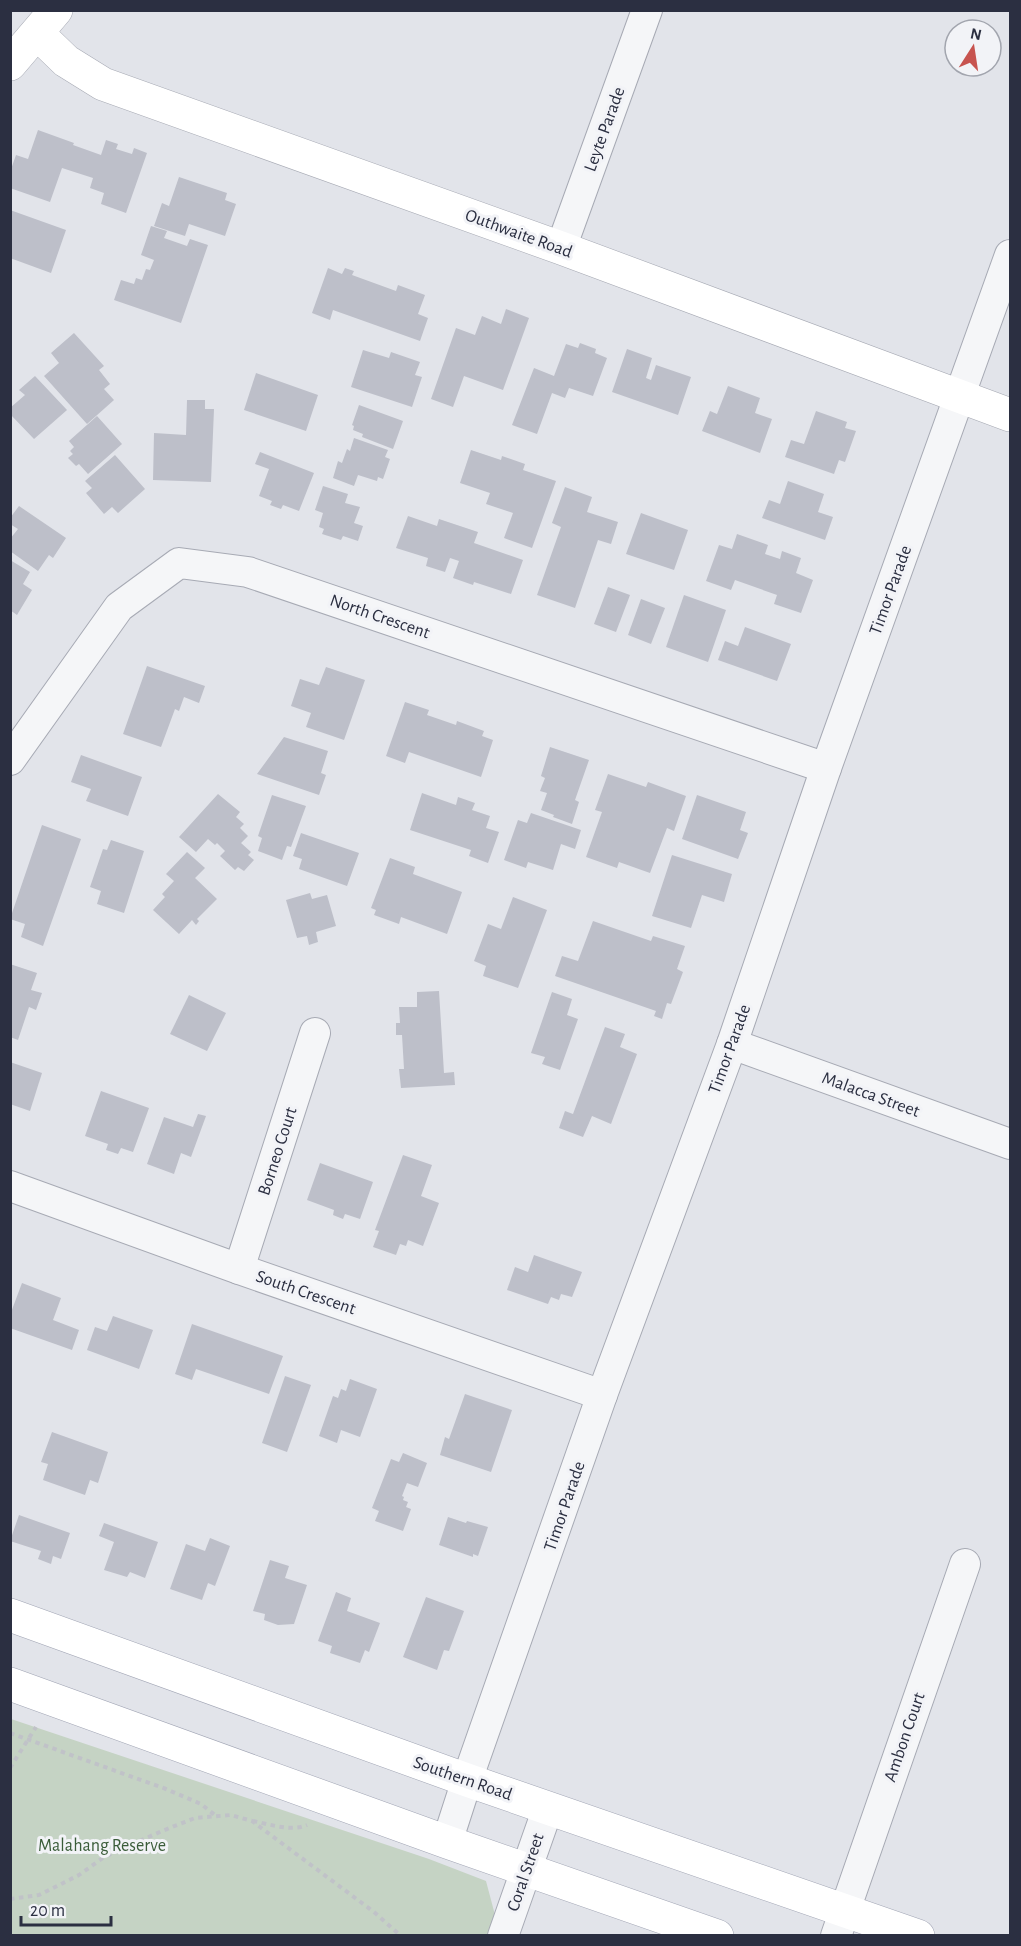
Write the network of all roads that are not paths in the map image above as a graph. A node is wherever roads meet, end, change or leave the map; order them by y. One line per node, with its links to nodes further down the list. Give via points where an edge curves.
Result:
1 (647, 10): 4 (street, Leyte Parade)
2 (47, 22): 3 (main road); 4 (main road, Outhwaite Road, via 66,61 103,84)
3 (10, 64)
4 (561, 248): 6 (main road, Outhwaite Road)
5 (1011, 255): 6 (street, Timor Parade)
6 (960, 397): 7 (main road, Outhwaite Road); 9 (street, Timor Parade)
7 (1011, 415)
8 (10, 760): 9 (street, North Crescent, via 119,607 179,563 248,572)
9 (826, 768): 11 (street, Timor Parade)
10 (315, 1033): 14 (street, Borneo Court)
11 (732, 1044): 12 (street, Malacca Street); 15 (street, Timor Parade)
12 (1011, 1144)
13 (10, 1186): 14 (street, South Crescent)
14 (239, 1269): 15 (street, South Crescent)
15 (602, 1395): 19 (street, Timor Parade)
16 (965, 1564): 23 (street, Ambon Court)
17 (10, 1615): 19 (main road, Southern Road)
18 (10, 1684): 21 (main road)
19 (467, 1780): 20 (main road, Southern Road); 21 (street, Timor Parade)
20 (548, 1808): 22 (street, Coral Street); 23 (main road, Southern Road)
21 (447, 1842): 22 (main road)
22 (526, 1869): 24 (street, Coral Street); 25 (main road)
23 (840, 1923): 26 (main road, Southern Road)
24 (503, 1935)
25 (717, 1935)
26 (918, 1935)

